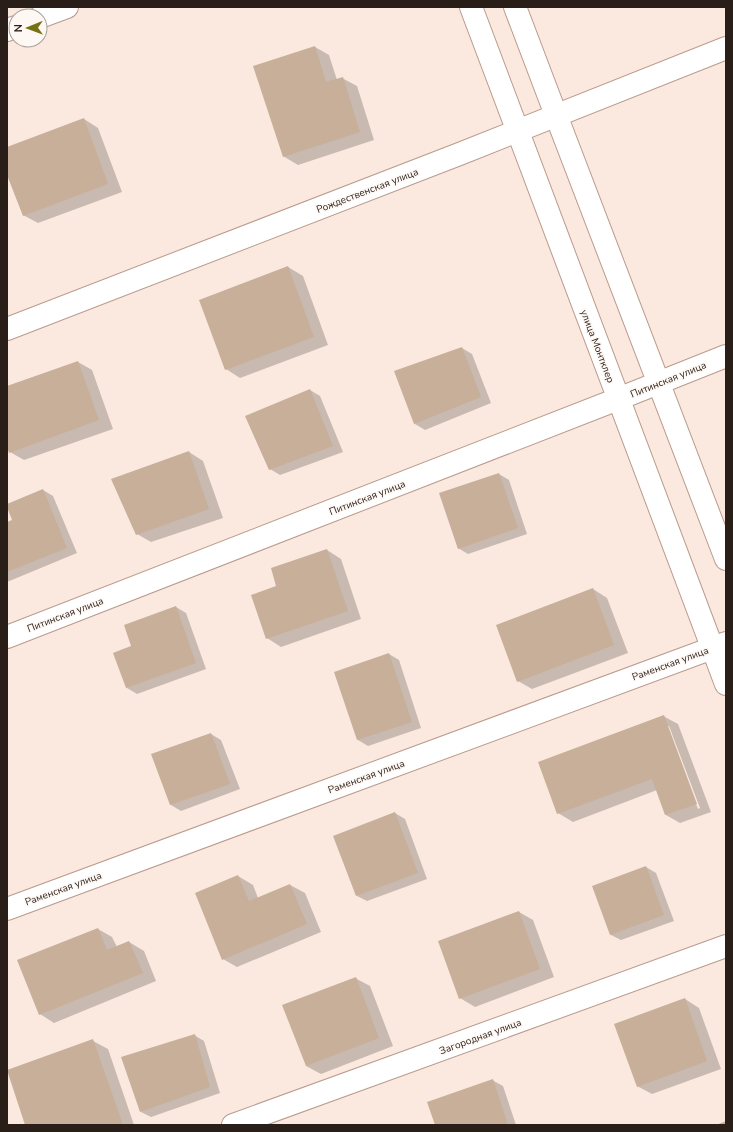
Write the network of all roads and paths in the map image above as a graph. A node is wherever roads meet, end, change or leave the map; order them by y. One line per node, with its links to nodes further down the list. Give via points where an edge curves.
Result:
1 (67, 7): 4 (street)
2 (471, 7): 7 (street, улица Монтклер)
3 (516, 7): 6 (street)
4 (48, 14)
5 (726, 48): 6 (street, Рождественская улица)
6 (556, 116): 7 (street, Рождественская улица); 10 (street)
7 (518, 131): 8 (street, Рождественская улица); 11 (street, улица Монтклер)
8 (7, 329)
9 (726, 356): 10 (street, Питинская улица)
10 (658, 382): 11 (street, Питинская улица); 12 (street)
11 (618, 399): 13 (street, Питинская улица); 14 (street, улица Монтклер)
12 (726, 560)
13 (7, 637)
14 (719, 645): 15 (street, улица Монтклер); 16 (street, Раменская улица)
15 (726, 684)
16 (7, 909)
17 (726, 946): 18 (street, Загородная улица)
18 (233, 1125)

